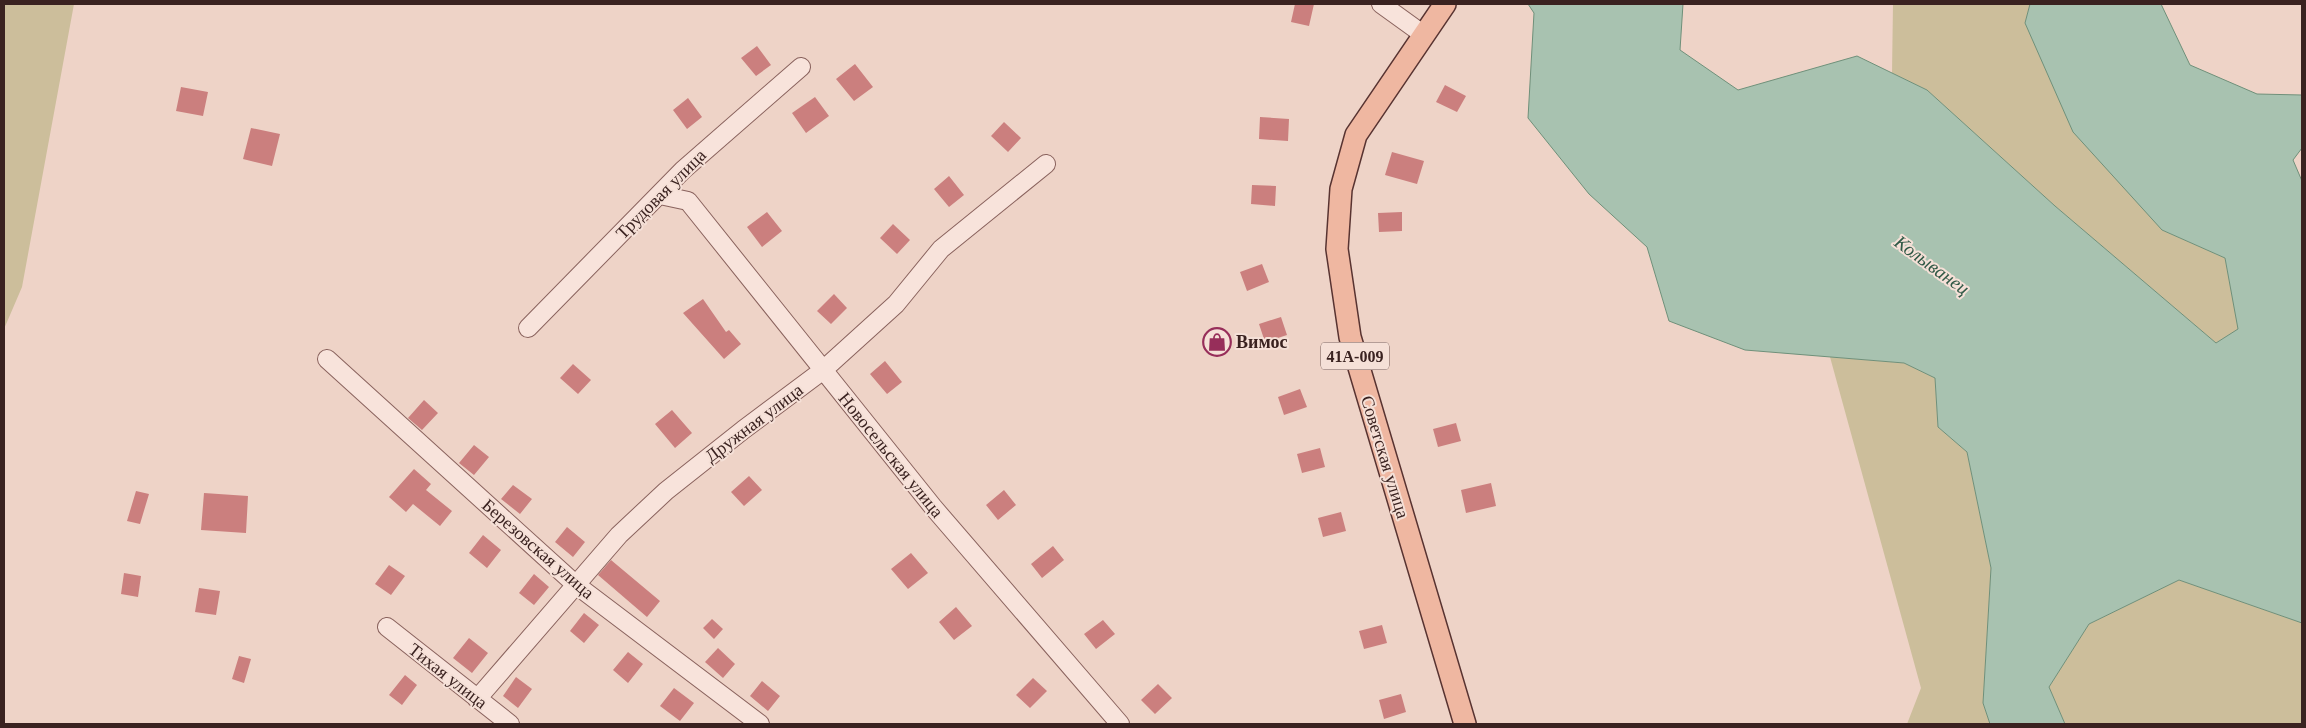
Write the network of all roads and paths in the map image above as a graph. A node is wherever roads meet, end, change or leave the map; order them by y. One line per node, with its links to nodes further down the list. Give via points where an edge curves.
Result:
1 (1380, 4): 3 (street)
2 (1445, 4): 3 (main road, Советская улица / 41А-009)
3 (1424, 35): 16 (main road, Советская улица / 41А-009, via 1356,136 1341,188 1337,249 1350,337)
4 (801, 67): 6 (street, Трудовая улица, via 683,170)
5 (1046, 164): 9 (street, Дружная улица, via 941,249 896,304)
6 (660, 195): 7 (street, Трудовая улица); 9 (street, Новосельская улица, via 688,202)
7 (528, 328)
8 (327, 359): 10 (street, Березовская улица)
9 (822, 371): 10 (street, Дружная улица, via 666,491 619,535); 15 (street, Новосельская улица, via 933,507)
10 (575, 584): 12 (street, Дружная улица); 14 (street, Березовская улица)
11 (386, 627): 12 (street, Тихая улица)
12 (478, 699): 13 (street, Тихая улица)
13 (510, 724)
14 (760, 724)
15 (1120, 724)
16 (1465, 724)

